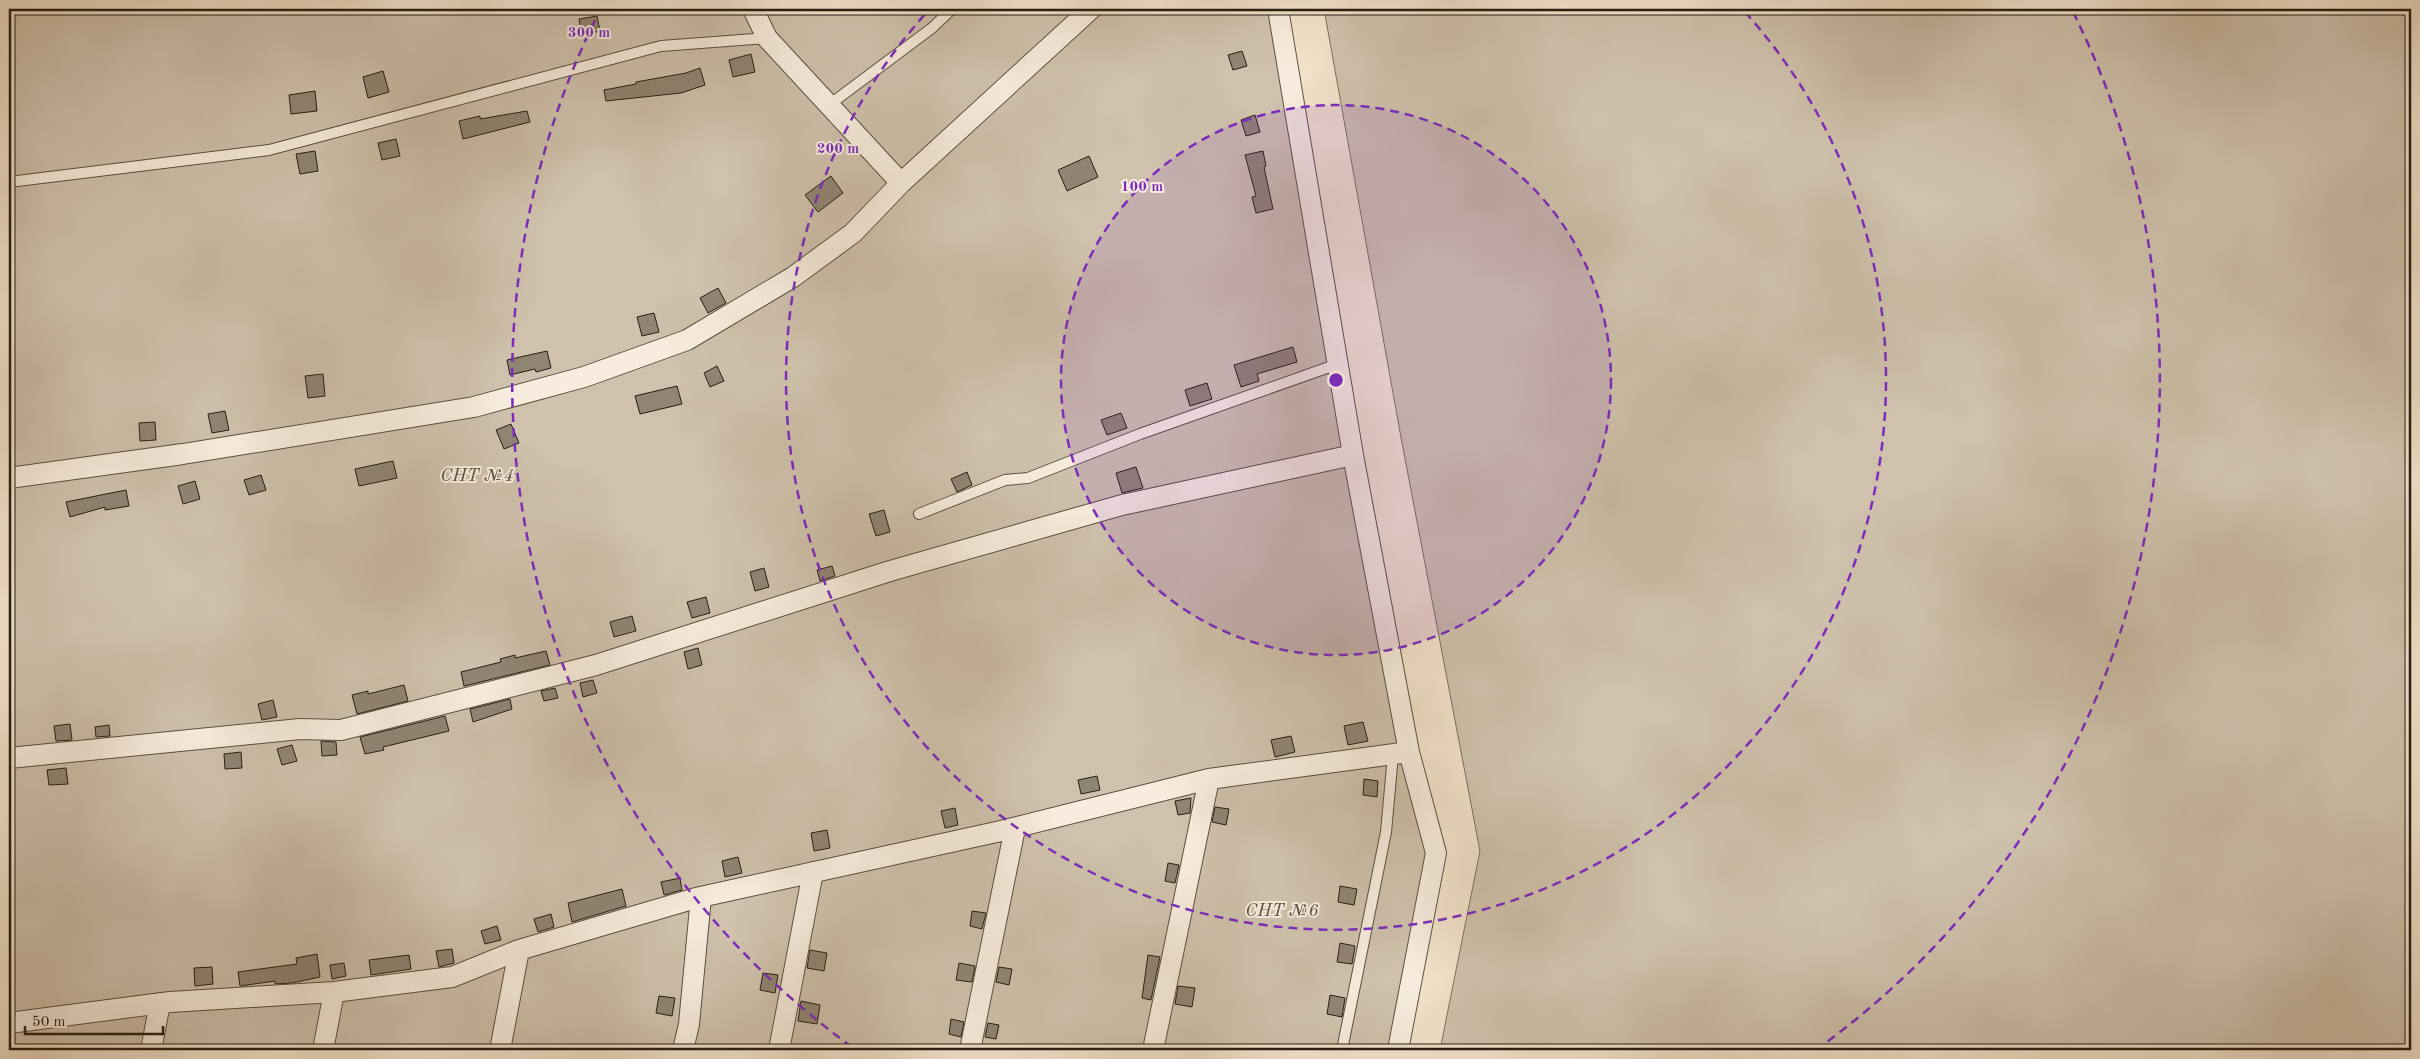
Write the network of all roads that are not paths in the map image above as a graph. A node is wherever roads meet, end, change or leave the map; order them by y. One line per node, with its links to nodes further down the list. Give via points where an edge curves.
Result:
1 (753, 9): 5 (street)
2 (952, 9): 6 (lane, via 932,28)
3 (1091, 9): 8 (street)
4 (1278, 9): 9 (street)
5 (767, 38): 6 (street); 7 (lane, via 661,46 269,150)
6 (829, 105): 8 (street)
7 (9, 182)
8 (901, 183): 11 (street, via 853,233 792,277 687,340 584,377 474,406 183,454)
9 (1338, 364): 10 (street); 12 (lane, via 1140,434 1028,478 1005,480)
10 (1353, 455): 13 (street); 14 (street, via 1122,505 890,571 596,665 341,730 300,729)
11 (9, 478)
12 (919, 514)
13 (1401, 754): 15 (street); 30 (lane); 31 (street, via 1436,852)
14 (9, 758)
15 (1209, 779): 16 (street); 29 (street)
16 (1015, 828): 17 (street); 28 (street)
17 (813, 872): 18 (street); 27 (street)
18 (701, 897): 19 (street); 26 (street, via 689,1024)
19 (519, 950): 20 (street, via 452,977); 25 (street)
20 (334, 992): 21 (street); 24 (street)
21 (160, 1003): 22 (street); 23 (street)
22 (9, 1023)
23 (151, 1050)
24 (323, 1050)
25 (500, 1050)
26 (683, 1050)
27 (780, 1050)
28 (970, 1050)
29 (1153, 1050)
30 (1342, 1050)
31 (1398, 1050)

